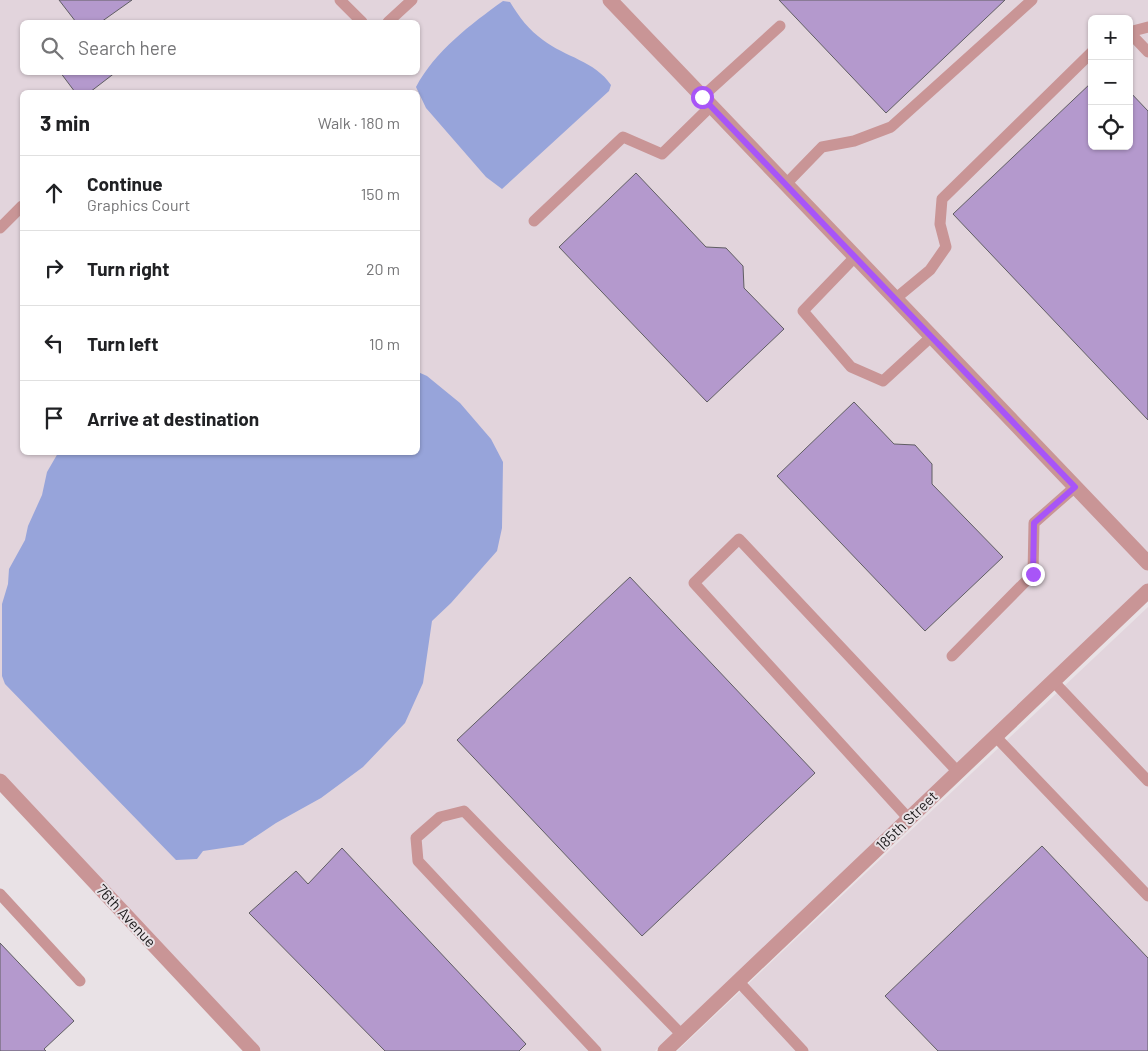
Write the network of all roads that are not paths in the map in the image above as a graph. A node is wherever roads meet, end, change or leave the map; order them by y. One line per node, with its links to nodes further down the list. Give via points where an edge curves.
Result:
1 (340, 0): 5 (lane)
2 (412, 0): 6 (lane)
3 (610, 0): 11 (street)
4 (1032, 0): 12 (lane, via 891,127 854,141 822,147)
5 (360, 20)
6 (390, 20)
7 (780, 26): 11 (lane)
8 (1148, 27): 9 (lane, via 1129,32)
9 (1148, 52)
10 (1088, 56): 17 (lane, via 942,199 940,224 946,247 930,270)
11 (707, 102): 12 (street); 14 (lane, via 662,154 623,137)
12 (786, 184): 16 (street)
13 (20, 208): 15 (lane)
14 (534, 221)
15 (0, 228)
16 (855, 257): 17 (street); 18 (lane, via 803,311 851,368 883,381)
17 (895, 299): 18 (street)
18 (932, 336): 19 (street)
19 (1075, 487): 20 (street); 22 (lane, via 1034,523 1033,574)
20 (1148, 563)
21 (1148, 591): 23 (street, 185th Street)
22 (952, 656)
23 (1053, 681): 24 (street, 185th Street); 27 (lane)
24 (996, 736): 25 (street, 185th Street); 30 (lane)
25 (958, 772): 28 (street, 185th Street); 28 (lane, via 739,539 694,583)
26 (0, 781): 34 (street, 76th Avenue)
27 (1148, 781)
28 (909, 819): 32 (street, 185th Street)
29 (0, 894): 31 (lane)
30 (1148, 896)
31 (80, 981)
32 (738, 981): 33 (street, 185th Street); 37 (lane)
33 (682, 1035): 35 (lane, via 464,811 440,816 416,838 418,862); 36 (street, 185th Street)
34 (253, 1051)
35 (596, 1051)
36 (665, 1051)
37 (803, 1051)

